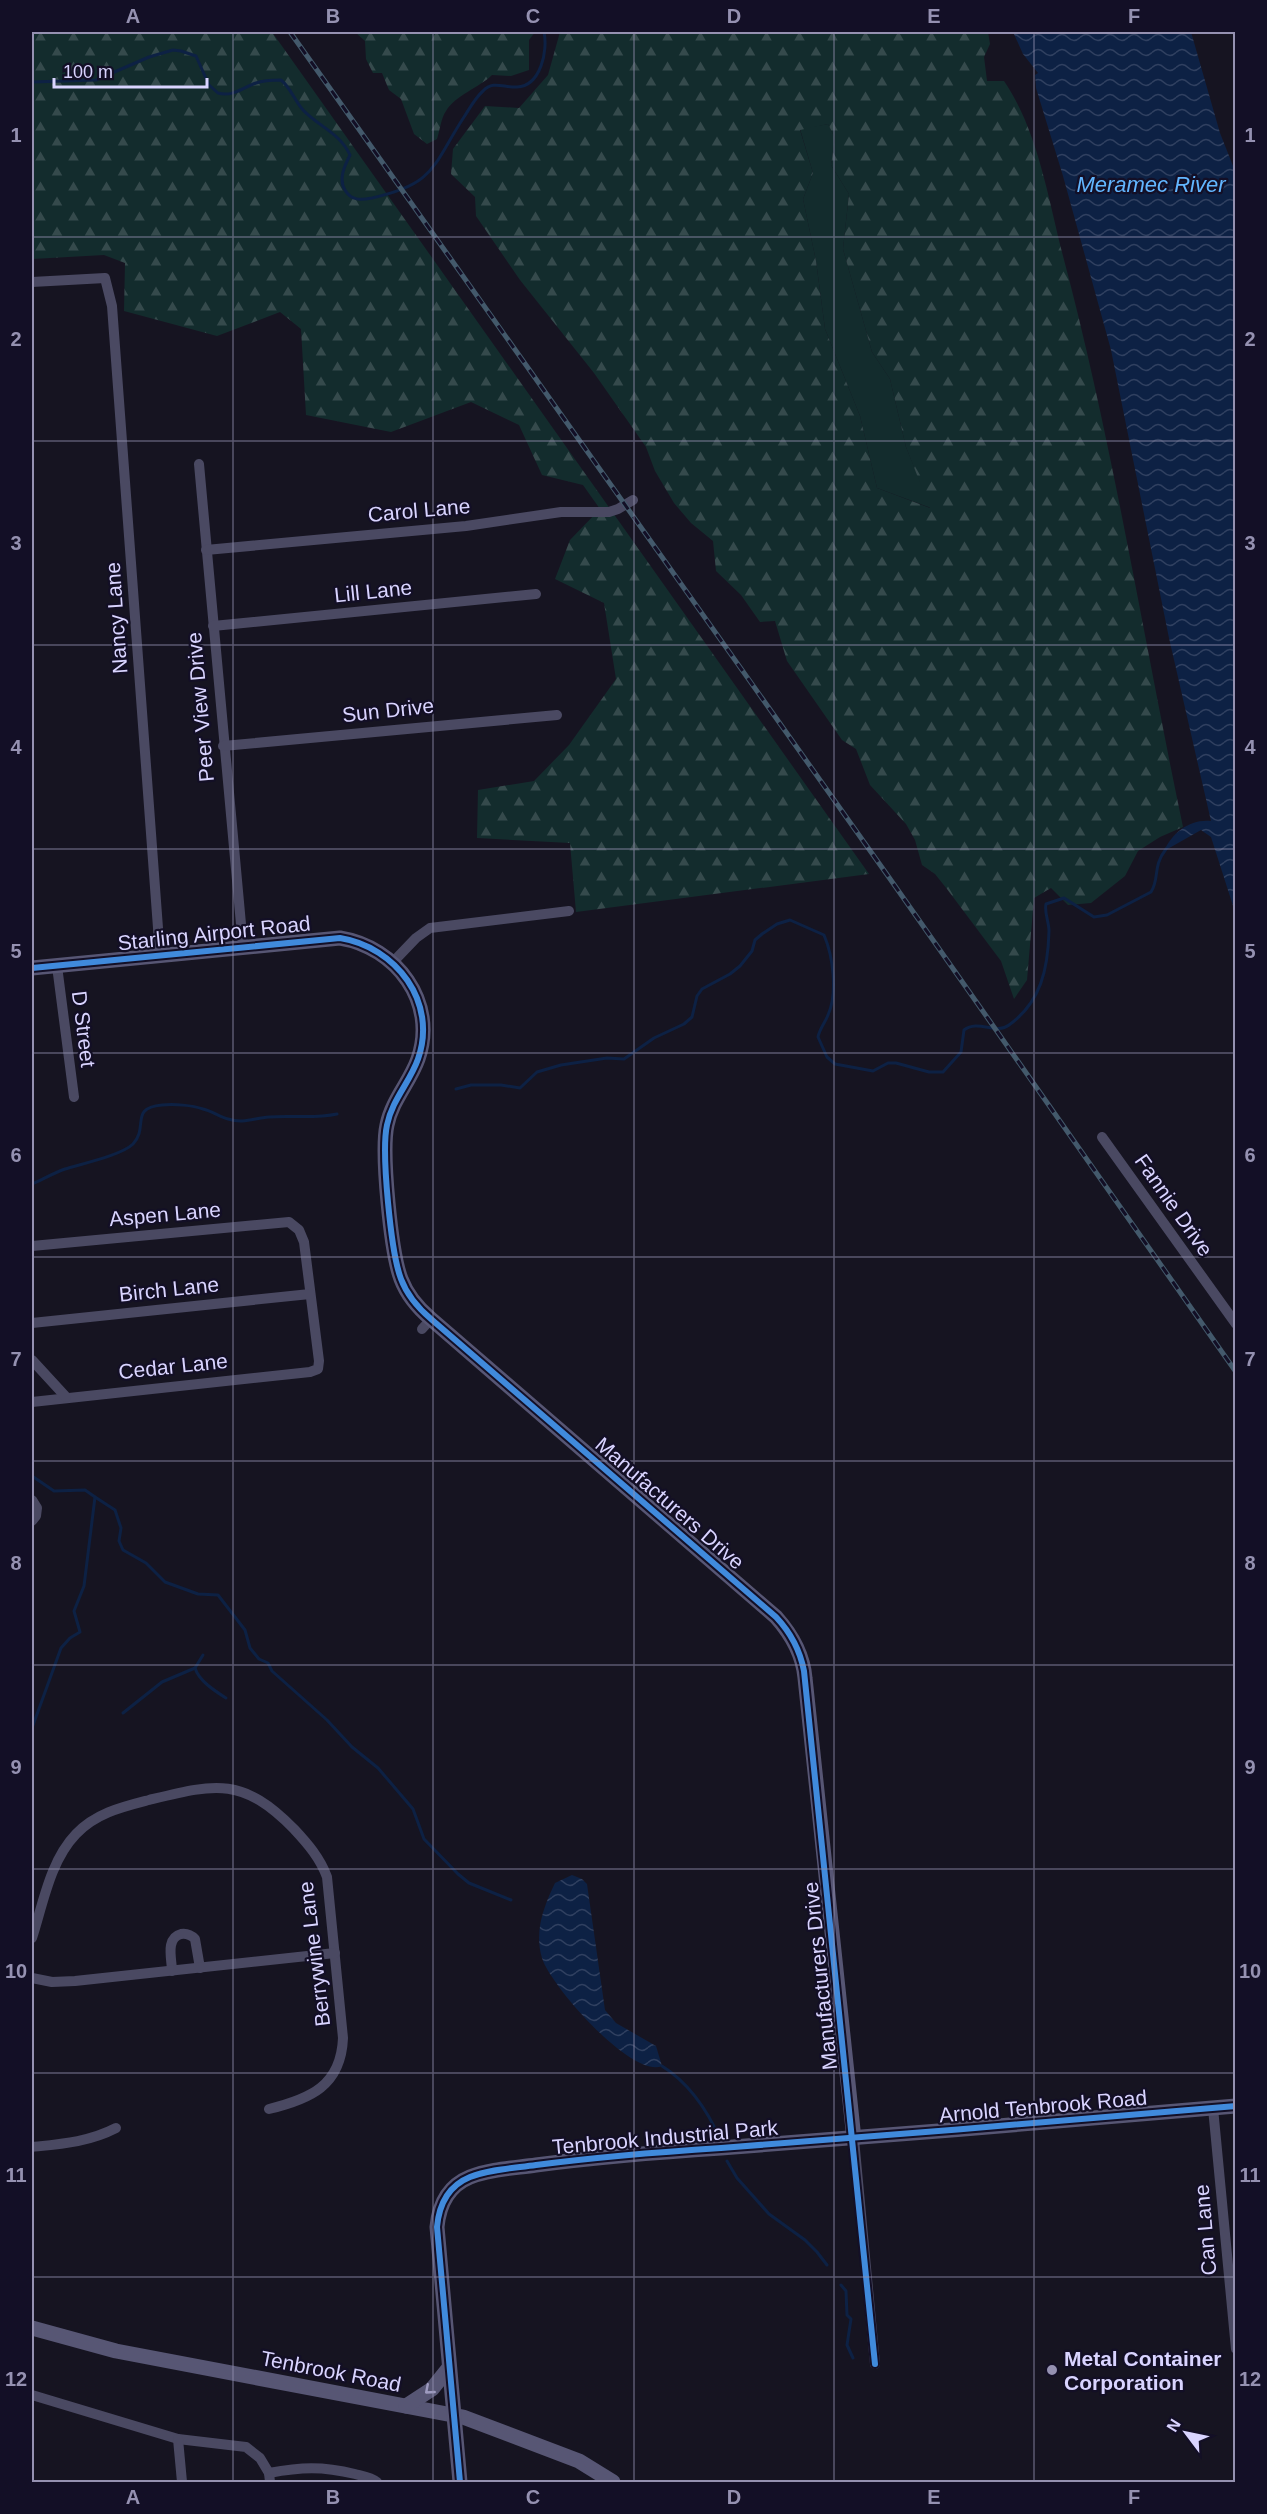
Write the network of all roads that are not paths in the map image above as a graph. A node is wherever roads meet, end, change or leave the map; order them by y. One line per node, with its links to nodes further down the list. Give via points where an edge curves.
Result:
1 (32, 282): 11 (street, Nancy Lane, via 105,278 112,306)
2 (199, 464): 4 (street, Peer View Drive)
3 (633, 501): 4 (street, Carol Lane, via 609,512 570,512 466,526)
4 (206, 550): 6 (street, Peer View Drive)
5 (536, 594): 6 (street, Lill Lane)
6 (213, 626): 8 (street, Peer View Drive)
7 (557, 715): 8 (street, Sun Drive)
8 (223, 746): 10 (street, Peer View Drive)
9 (569, 911): 12 (street, via 430,928)
10 (243, 946): 11 (street, Starling Airport Road); 12 (street, Starling Airport Road, via 340,938 366,945)
11 (160, 955): 13 (street, Starling Airport Road)
12 (393, 962): 35 (street, Manufacturers Drive, via 415,993 423,1031 419,1059 393,1106 386,1130 392,1231 403,1284 426,1324 776,1617 796,1645 805,1678)
13 (57, 966): 14 (street, Starling Airport Road); 15 (street, D Street)
14 (32, 968)
15 (74, 1097)
16 (1102, 1137): 20 (street, Fannie Drive)
17 (32, 1246): 18 (street, Aspen Lane, via 289,1222 299,1230 304,1242)
18 (310, 1294): 19 (street, Birch Lane); 22 (street, Cedar Lane, via 318,1369)
19 (32, 1323)
20 (1236, 1324)
21 (32, 1360): 22 (street)
22 (66, 1396): 23 (street, Cedar Lane)
23 (32, 1402)
24 (32, 1500): 25 (street, via 37,1508)
25 (32, 1521)
26 (32, 1938): 27 (street, Berrywine Lane, via 62,1852 88,1823 116,1809 213,1787 244,1792 268,1806 317,1856 327,1877)
27 (335, 1953): 28 (street); 33 (street, Berrywine Lane, via 343,2038 336,2070 309,2097)
28 (200, 1968): 29 (street); 29 (street, via 196,1942 191,1935 181,1934 171,1943)
29 (172, 1971): 30 (street, via 63,1982)
30 (32, 1978)
31 (1236, 2106): 32 (street, Arnold Tenbrook Road)
32 (1213, 2108): 35 (street, Arnold Tenbrook Road); 38 (street, Can Lane)
33 (269, 2109)
34 (116, 2128): 36 (street, via 84,2141)
35 (854, 2139): 39 (street); 40 (street, Tenbrook Industrial Park, via 590,2159 500,2170 463,2181 444,2200 437,2227)
36 (32, 2147)
37 (32, 2328): 42 (street, Tenbrook Road, via 116,2351)
38 (1236, 2349)
39 (875, 2364)
40 (448, 2369): 42 (street, one-way to 42, via 432,2389); 43 (street, Tenbrook Industrial Park)
41 (32, 2395): 45 (street)
42 (406, 2406): 43 (street, Tenbrook Road)
43 (452, 2415): 44 (street, Tenbrook Road); 46 (street)
44 (485, 2424): 46 (street, via 466,2430); 51 (street, Tenbrook Road, via 579,2461)
45 (178, 2439): 47 (street, via 246,2447 260,2458); 48 (street)
46 (456, 2447): 50 (street)
47 (269, 2478): 49 (street, via 302,2467 331,2468)
48 (182, 2482)
49 (377, 2482)
50 (460, 2482)
51 (614, 2482)

